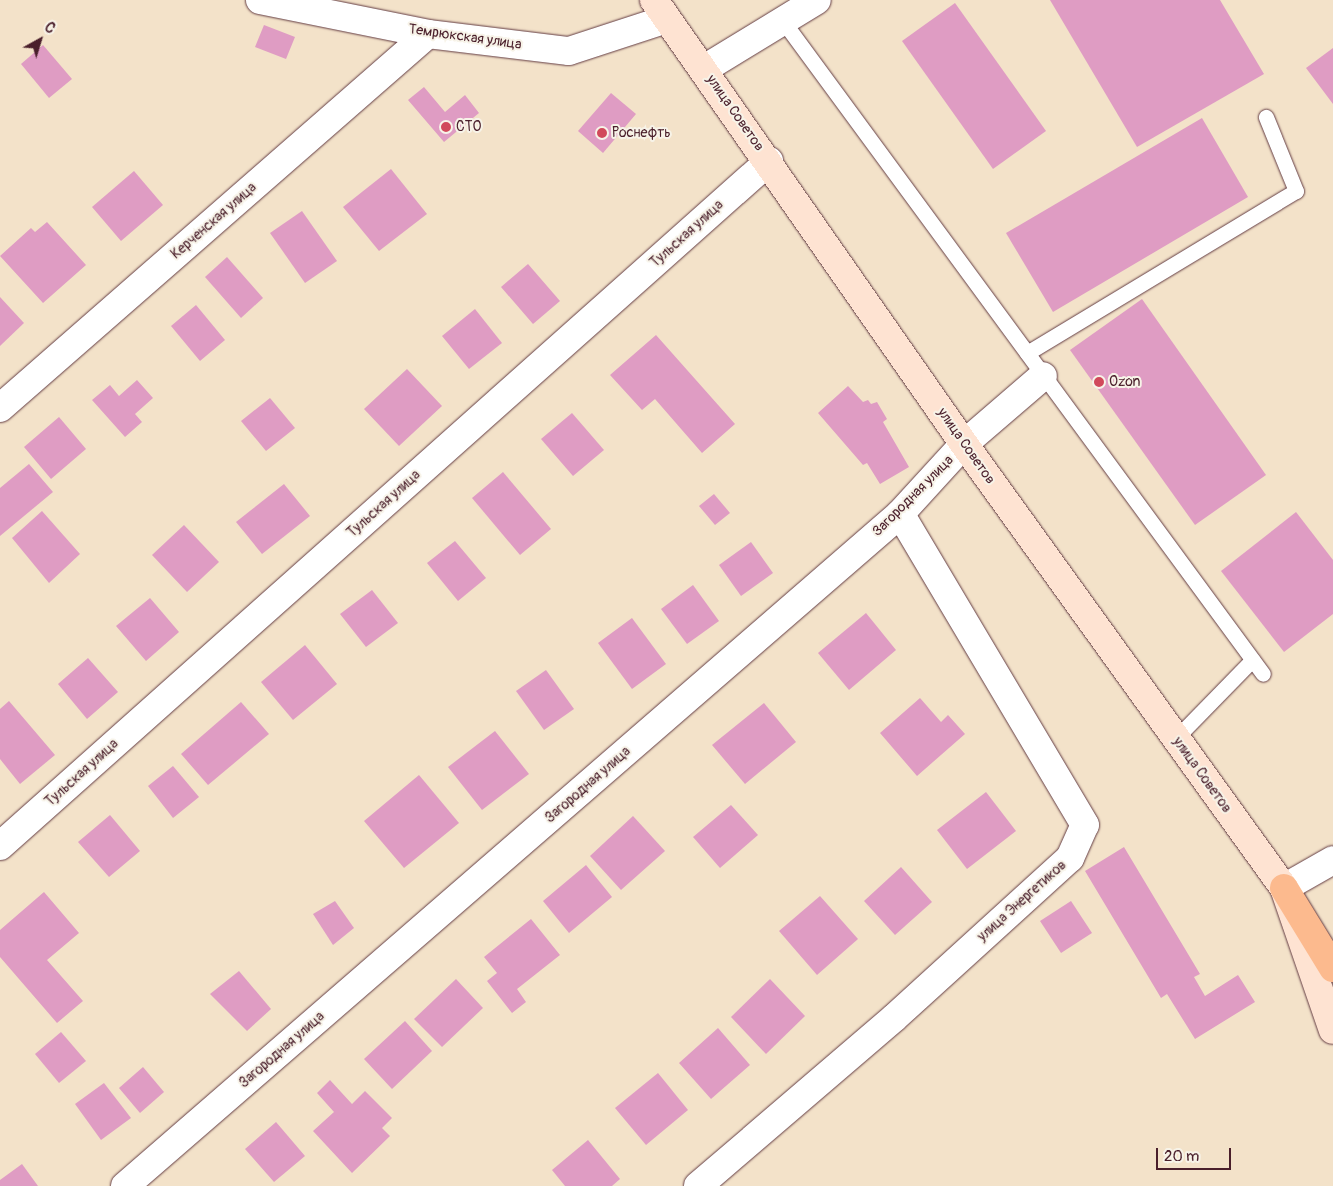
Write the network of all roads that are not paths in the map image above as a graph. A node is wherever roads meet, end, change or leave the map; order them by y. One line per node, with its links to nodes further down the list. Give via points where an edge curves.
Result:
1 (260, 0): 5 (street, Темрюкская улица)
2 (817, 0): 4 (street)
3 (660, 9): 5 (street, Темрюкская улица, via 569,51); 6 (main road, улица Советов)
4 (783, 21): 6 (street); 9 (lane)
5 (428, 34): 11 (street, Керченская улица)
6 (704, 69): 8 (main road, улица Советов)
7 (1266, 117): 9 (lane, via 1296,192)
8 (769, 161): 12 (main road, улица Советов); 17 (street, Тульская улица)
9 (1026, 353): 10 (lane)
10 (1043, 376): 12 (street, Загородная улица); 14 (lane)
11 (0, 408)
12 (964, 444): 13 (street, Загородная улица); 16 (main road, улица Советов)
13 (900, 514): 23 (street, Загородная улица); 24 (street, улица Энергетиков, via 1085,825 1070,858 894,1018)
14 (1252, 660): 15 (lane); 16 (lane)
15 (1263, 674)
16 (1176, 738): 19 (main road, улица Советов)
17 (0, 846)
18 (1333, 860): 19 (street)
19 (1284, 888): 20 (highway); 21 (highway); 22 (main road, улица Советов)
20 (1333, 945)
21 (1333, 968)
22 (1333, 1030)
23 (125, 1186)
24 (698, 1186)

